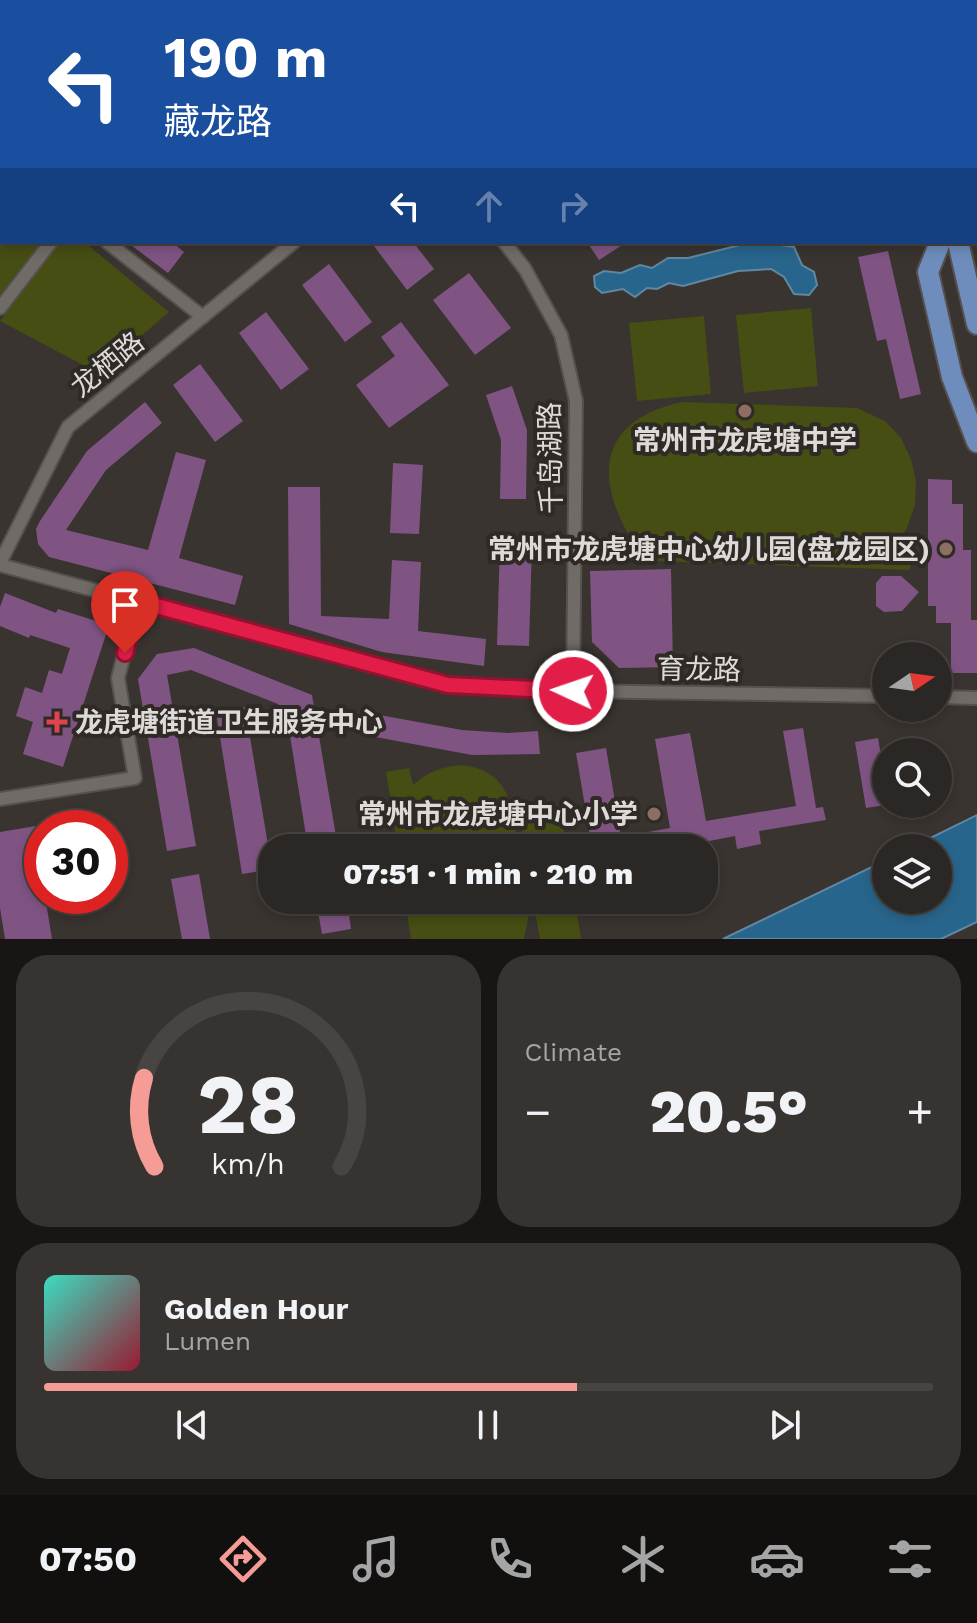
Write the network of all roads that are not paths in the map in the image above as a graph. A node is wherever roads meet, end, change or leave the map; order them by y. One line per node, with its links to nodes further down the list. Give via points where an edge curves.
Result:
1 (49, 244): 7 (street)
2 (110, 244): 8 (street)
3 (292, 244): 8 (street, 龙栖路)
4 (506, 244): 13 (street, 千岛湖路, via 561,335 576,401)
5 (939, 244): 10 (main road, via 928,272 952,377)
6 (958, 244): 9 (main road)
7 (0, 308)
8 (203, 317): 11 (street, 龙栖路, via 68,427)
9 (977, 324)
10 (977, 442)
11 (0, 564): 12 (street, 育龙路)
12 (138, 601): 13 (street, 育龙路, via 448,685); 17 (street, via 118,678 135,778)
13 (573, 691): 14 (street, 育龙路)
14 (872, 696)
15 (952, 697): 16 (street)
16 (977, 698)
17 (0, 799)

